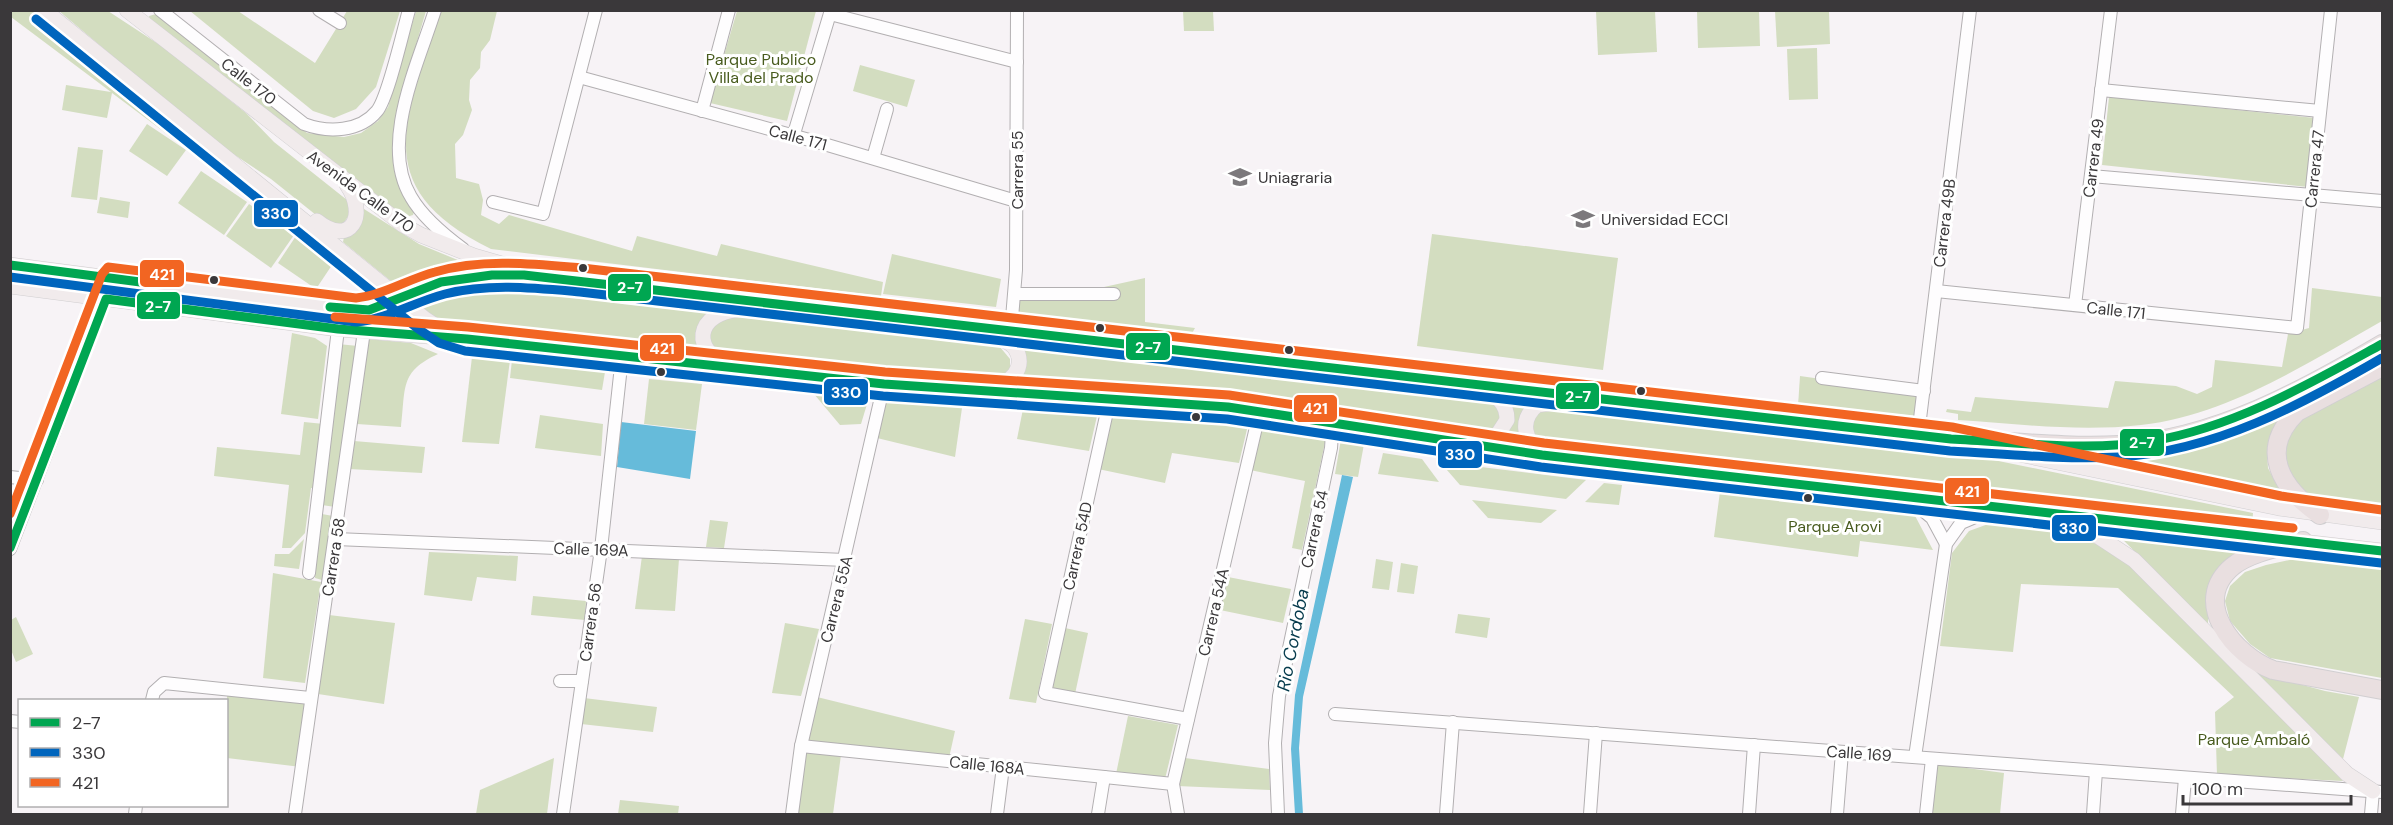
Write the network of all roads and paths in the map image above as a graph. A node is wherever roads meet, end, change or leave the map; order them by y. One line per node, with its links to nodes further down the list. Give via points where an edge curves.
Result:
1 (44, 10): 23 (main road)
2 (160, 10): 4 (street, Calle 170, via 304,124 325,130 347,128 378,111)
3 (320, 10): 14 (street)
4 (409, 10)
5 (435, 10): 30 (street, via 408,91 398,137 399,162 411,197 428,219)
6 (596, 10): 16 (street)
7 (729, 10): 19 (street)
8 (1017, 10): 15 (street, Carrera 55)
9 (1970, 10): 35 (street, Carrera 49B)
10 (2111, 10): 17 (street, Carrera 49)
11 (2331, 10): 20 (street, Carrera 47)
12 (830, 12): 15 (street); 21 (street)
13 (136, 13): 25 (main road, Avenida Calle 170)
14 (340, 23)
15 (1017, 62): 27 (street, Carrera 55)
16 (579, 77): 19 (street, Calle 171); 29 (street, via 543,214)
17 (2101, 90): 20 (street); 24 (street, Carrera 49)
18 (887, 109): 22 (street)
19 (702, 111): 21 (street, Calle 171)
20 (2320, 111): 26 (street, Carrera 47)
21 (793, 137): 22 (street, Calle 171)
22 (873, 158): 27 (street, Calle 171)
23 (236, 164): 25 (main road, via 323,226 338,231 347,229 357,217 353,194); 38 (main road)
24 (2091, 176): 26 (street); 40 (street, Carrera 49)
25 (342, 179): 30 (main road, Avenida Calle 170, via 421,235)
26 (2311, 195): 28 (street); 44 (street, Carrera 47)
27 (1016, 201): 36 (street, Carrera 55)
28 (2382, 201)
29 (494, 202)
30 (474, 256): 33 (main road, Avenida Calle 170)
31 (10, 265): 32 (main road)
32 (113, 278): 39 (street); 41 (main road, via 356,310)
33 (581, 280): 38 (main road, via 492,275 441,282); 42 (main road, Avenida Calle 170)
34 (10, 286): 39 (main road)
35 (1936, 291): 40 (street, Calle 171); 57 (street, Carrera 49B)
36 (1015, 294): 37 (street); 46 (street, Carrera 55)
37 (1114, 294)
38 (399, 297): 41 (main road); 48 (main road, via 437,328)
39 (106, 299): 45 (main road); 67 (street)
40 (2075, 305): 44 (street, Calle 171)
41 (382, 306): 47 (street, Carrera 58, via 370,316)
42 (813, 309): 43 (main road, Avenida Calle 170); 52 (main road, via 736,309 716,314 708,321 704,342 713,357)
43 (967, 325): 46 (main road, Avenida Calle 170); 56 (main road, via 1014,347 1019,361 1014,376 999,386)
44 (2297, 328)
45 (338, 329): 47 (main road); 69 (street, Carrera 58)
46 (1011, 330): 54 (main road, Avenida Calle 170)
47 (364, 331): 48 (main road); 72 (street, Carrera 58)
48 (467, 339): 50 (main road)
49 (2382, 344): 64 (highway, via 2341,369 2241,417 2183,435 2097,446)
50 (622, 357): 52 (main road); 79 (street, Carrera 56)
51 (2382, 367): 73 (highway, via 2297,412 2286,423 2277,458 2282,477 2298,500)
52 (737, 369): 55 (main road)
53 (1822, 378): 57 (street)
54 (1467, 382): 59 (main road, Avenida Calle 170); 63 (main road, via 1495,394 1503,402 1507,420 1500,434 1479,441)
55 (884, 384): 56 (main road); 81 (street, Carrera 55A)
56 (933, 388): 58 (main road)
57 (1924, 391): 62 (street, Carrera 49B)
58 (1110, 398): 60 (main road); 89 (street, Carrera 54D, via 1045,693)
59 (1624, 400): 62 (main road, Avenida Calle 170); 65 (main road, via 1549,401 1537,405 1530,410 1525,425 1527,438)
60 (1260, 410): 61 (main road); 89 (street, Carrera 54A)
61 (1328, 422): 63 (main road); 109 (street, Carrera 54, via 1331,448 1279,696 1275,743)
62 (1918, 435): 64 (main road, Avenida Calle 170)
63 (1431, 439): 65 (main road)
64 (1951, 439): 73 (main road, Avenida Calle 170)
65 (1542, 455): 68 (main road)
66 (10, 477): 67 (street)
67 (37, 480): 78 (street)
68 (1908, 498): 70 (main road); 77 (street, via 1937,524)
69 (317, 508): 72 (street); 82 (street, Carrera 58)
70 (1997, 508): 71 (main road); 77 (street, via 1961,523)
71 (2026, 511): 76 (main road); 102 (main road, via 2096,535 2134,560 2347,774)
72 (339, 513): 75 (street, Carrera 58)
73 (2326, 515): 74 (main road, Avenida Calle 170)
74 (2382, 522)
75 (336, 539): 79 (street, Calle 169A); 86 (street, Carrera 58)
76 (2311, 542): 80 (main road); 85 (highway, via 2247,558 2233,566 2218,589 2220,627 2260,665)
77 (1946, 544): 95 (street)
78 (10, 549)
79 (601, 549): 81 (street, Calle 169A); 84 (street, Carrera 56)
80 (2382, 551)
81 (845, 561): 93 (street, Carrera 55A)
82 (309, 573)
83 (560, 681): 84 (street)
84 (582, 681): 104 (street, Carrera 56)
85 (2382, 690)
86 (310, 698): 87 (street, via 164,683); 103 (street, Carrera 58)
87 (152, 699)
88 (1335, 714): 90 (street, Calle 169)
89 (1188, 719): 101 (street, Carrera 54A)
90 (1453, 722): 91 (street, Calle 169); 110 (street)
91 (1596, 733): 92 (street, Calle 169); 111 (street)
92 (1754, 745): 94 (street, Calle 169); 112 (street)
93 (801, 746): 97 (street, Calle 168A); 105 (street, Carrera 55A)
94 (1842, 752): 95 (street, Calle 169); 113 (street)
95 (1915, 757): 96 (street, Calle 169)
96 (1932, 759): 98 (street, Calle 169); 114 (street)
97 (1003, 767): 99 (street, Calle 168A); 106 (street)
98 (2096, 771): 100 (street, Calle 169); 115 (street)
99 (1104, 777): 101 (street, Calle 168A); 107 (street)
100 (2186, 778): 102 (street, Calle 169); 116 (street)
101 (1173, 784): 108 (street, Carrera 54A)
102 (2378, 792): 117 (street)
103 (295, 814)
104 (563, 814)
105 (792, 814)
106 (997, 814)
107 (1098, 814)
108 (1178, 814)
109 (1278, 814)
110 (1446, 814)
111 (1590, 814)
112 (1749, 814)
113 (1838, 814)
114 (1926, 814)
115 (2093, 814)
116 (2182, 814)
117 (2371, 814)

